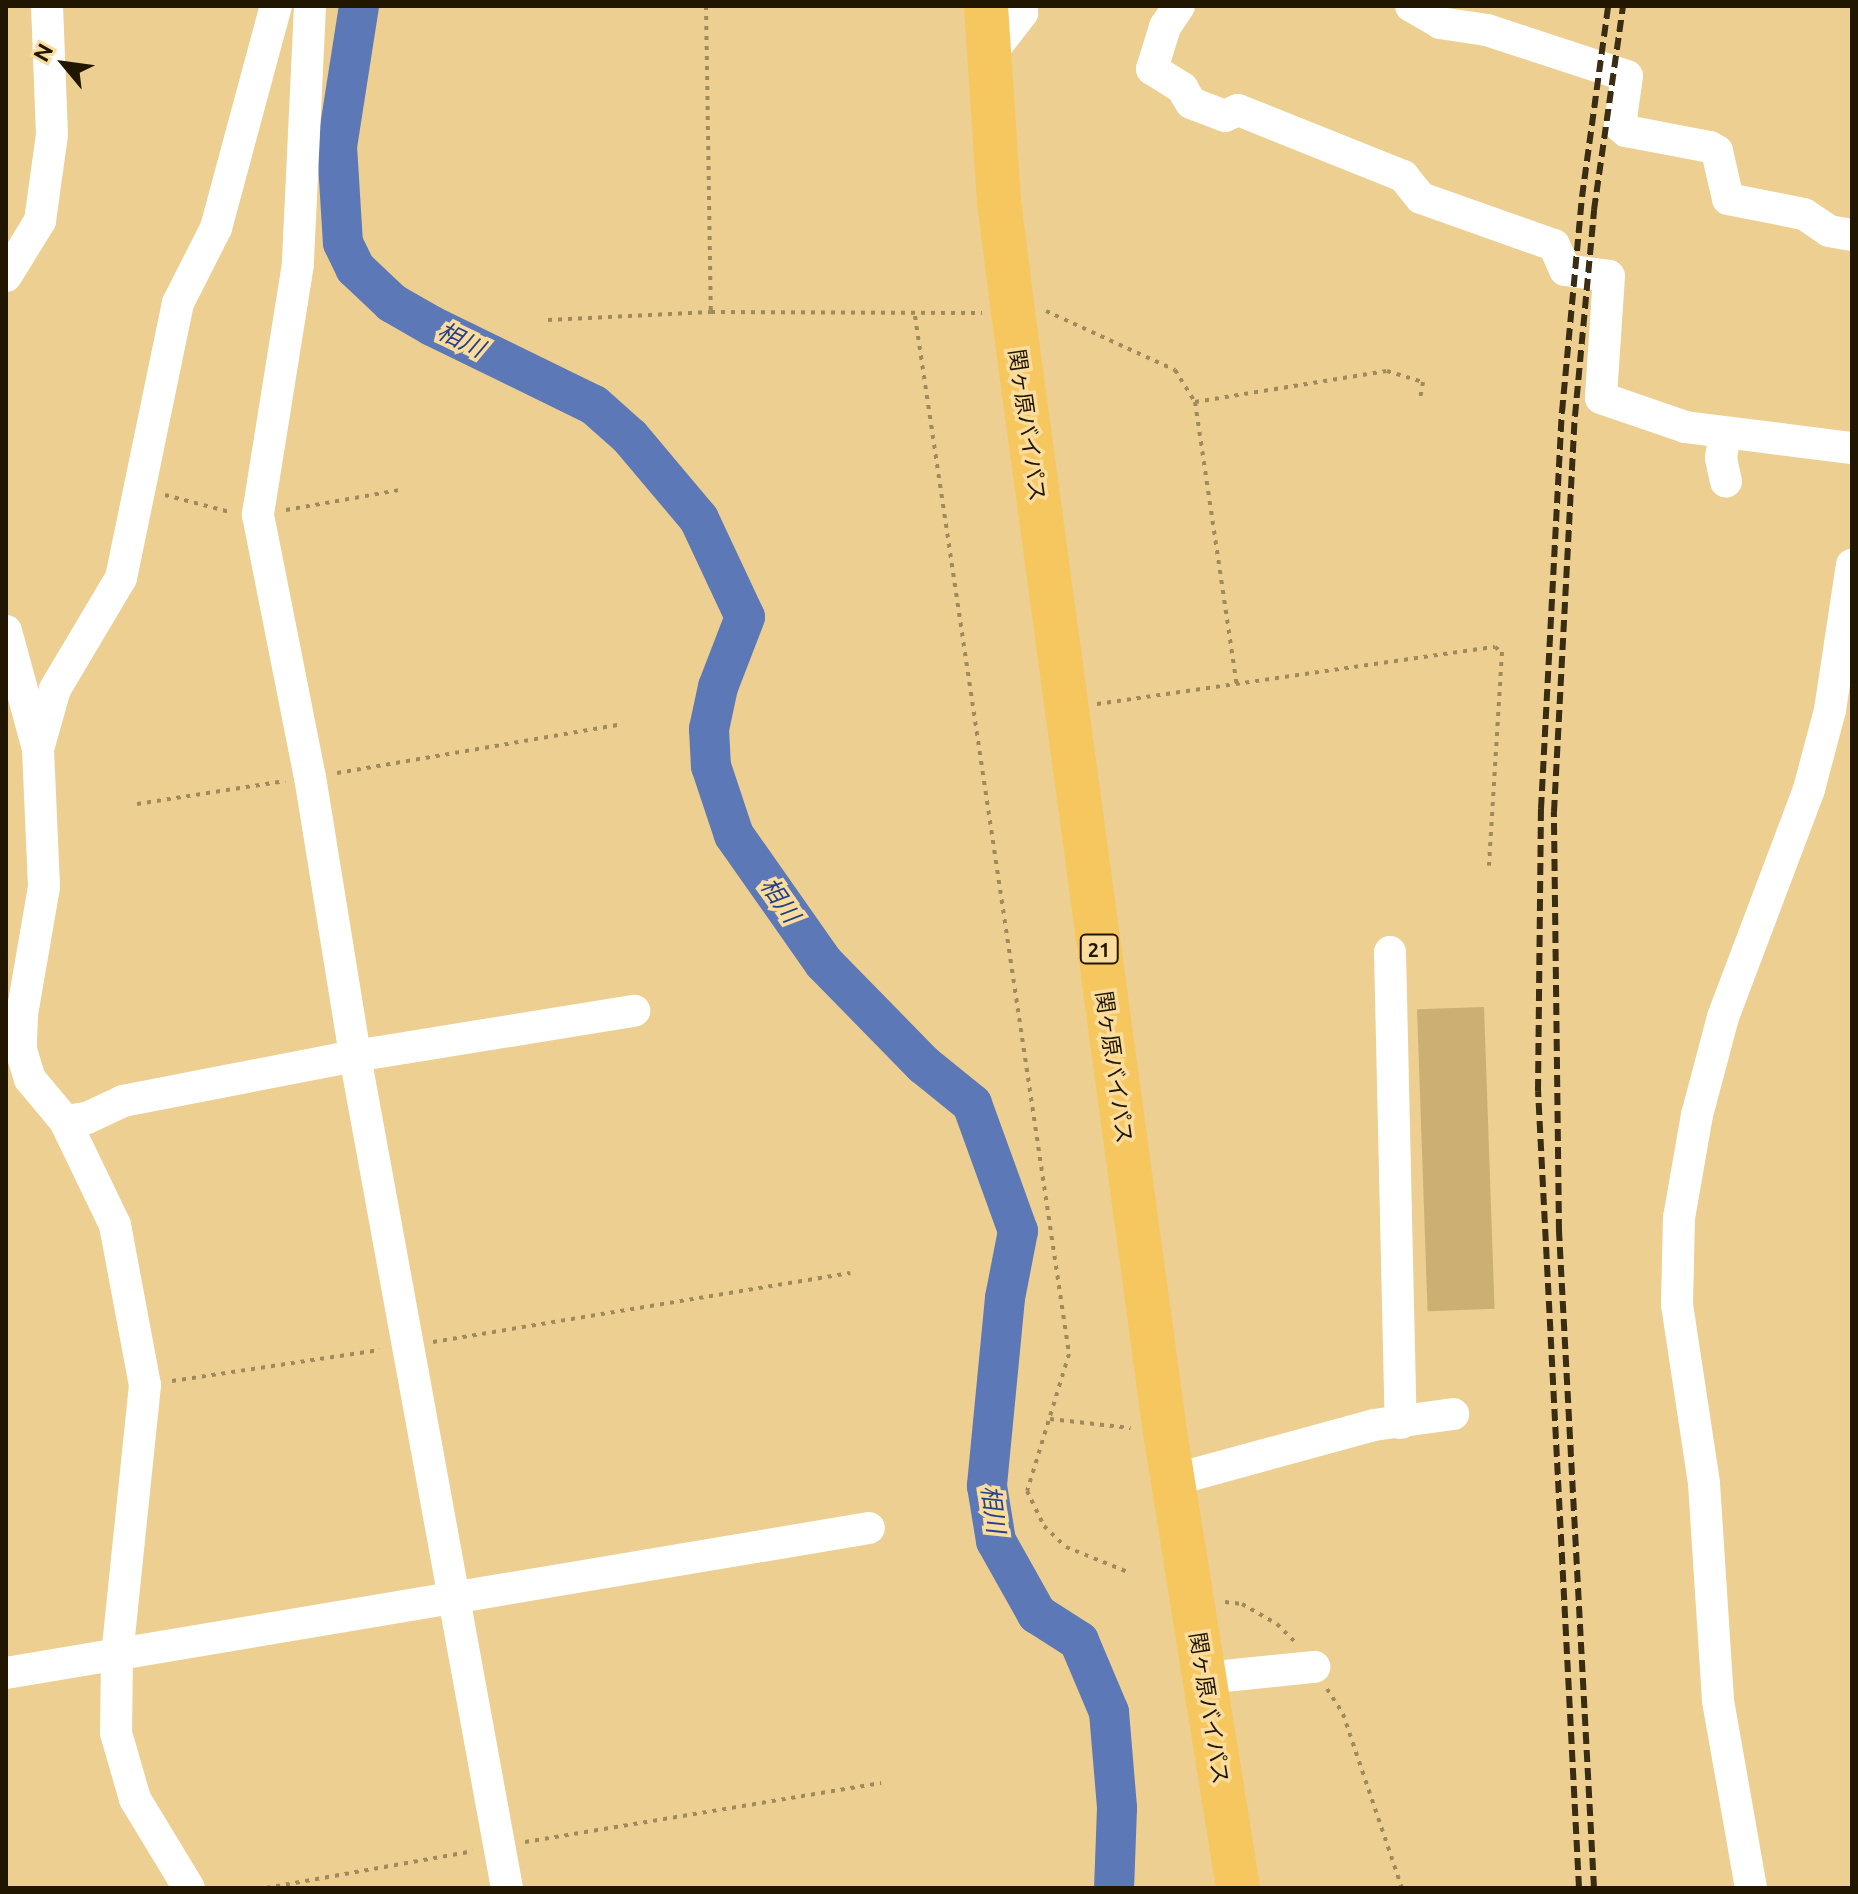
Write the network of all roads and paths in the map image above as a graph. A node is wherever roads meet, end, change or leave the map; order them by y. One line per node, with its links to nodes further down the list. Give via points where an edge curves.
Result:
1 (47, 6): 11 (street, via 52,135 40,221)
2 (276, 6): 26 (street, via 216,228 178,303 121,578 55,689)
3 (310, 6): 27 (street, via 298,264 258,515)
4 (706, 6): 12 (path)
5 (986, 6): 9 (highway, 関ヶ原バイパス / 21)
6 (1021, 6): 9 (street, via 1022,13)
7 (1179, 6): 18 (street, via 1165,27 1152,69 1182,88 1191,103 1225,116 1238,110 1403,176 1421,198 1554,245 1565,270 1609,276 1601,398 1685,427)
8 (1411, 6): 10 (street, via 1440,23 1487,30 1627,76 1620,126 1626,131 1710,147 1717,151 1728,199 1804,214 1829,231)
9 (988, 57): 13 (highway, 関ヶ原バイパス / 21)
10 (1852, 235)
11 (6, 276)
12 (711, 312): 14 (path); 15 (path)
13 (1013, 312): 14 (path); 17 (path, via 1052,311 1156,358 1187,383); 24 (highway, 関ヶ原バイパス / 21)
14 (915, 316): 39 (path, via 1069,1354)
15 (548, 320)
16 (1420, 399): 17 (path, via 1423,382 1387,371)
17 (1195, 402): 23 (path)
18 (1725, 433): 19 (street); 20 (street, via 1721,458)
19 (1852, 448)
20 (1726, 481)
21 (1852, 565): 58 (street, via 1830,710 1809,789 1723,1017 1697,1115 1679,1218 1679,1318 1704,1491 1718,1700)
22 (6, 631): 26 (street)
23 (1237, 686): 24 (path); 29 (path, via 1495,647 1502,652)
24 (1067, 708): 41 (highway, 関ヶ原バイパス / 21)
25 (619, 725): 27 (path)
26 (38, 749): 32 (street, via 44,887)
27 (310, 777): 28 (path); 33 (street)
28 (137, 804)
29 (1489, 866)
30 (1390, 952): 40 (street)
31 (634, 1011): 33 (street)
32 (14, 1052): 34 (street)
33 (355, 1056): 34 (street, via 123,1101 87,1118); 36 (street)
34 (65, 1121): 37 (street, via 115,1225)
35 (850, 1273): 36 (path)
36 (411, 1345): 37 (path); 45 (street)
37 (145, 1385): 47 (street)
38 (1453, 1414): 40 (street)
39 (1050, 1419): 41 (path); 44 (path, via 1027,1491 1044,1526 1066,1547)
40 (1401, 1423): 42 (street)
41 (1165, 1432): 42 (highway, 関ヶ原バイパス / 21)
42 (1173, 1480): 50 (highway, 関ヶ原バイパス / 21)
43 (869, 1528): 45 (street)
44 (1128, 1572)
45 (455, 1600): 47 (street); 52 (street)
46 (1219, 1602): 48 (path, via 1242,1604 1277,1624)
47 (117, 1654): 49 (street); 53 (street, via 116,1733 135,1799)
48 (1314, 1667): 50 (street); 57 (path, via 1343,1714)
49 (6, 1673)
50 (1205, 1678): 56 (highway, 関ヶ原バイパス / 21)
51 (881, 1783): 52 (path)
52 (499, 1847): 54 (path); 55 (street)
53 (189, 1888)
54 (266, 1888)
55 (507, 1888)
56 (1238, 1888)
57 (1402, 1888)
58 (1751, 1888)

